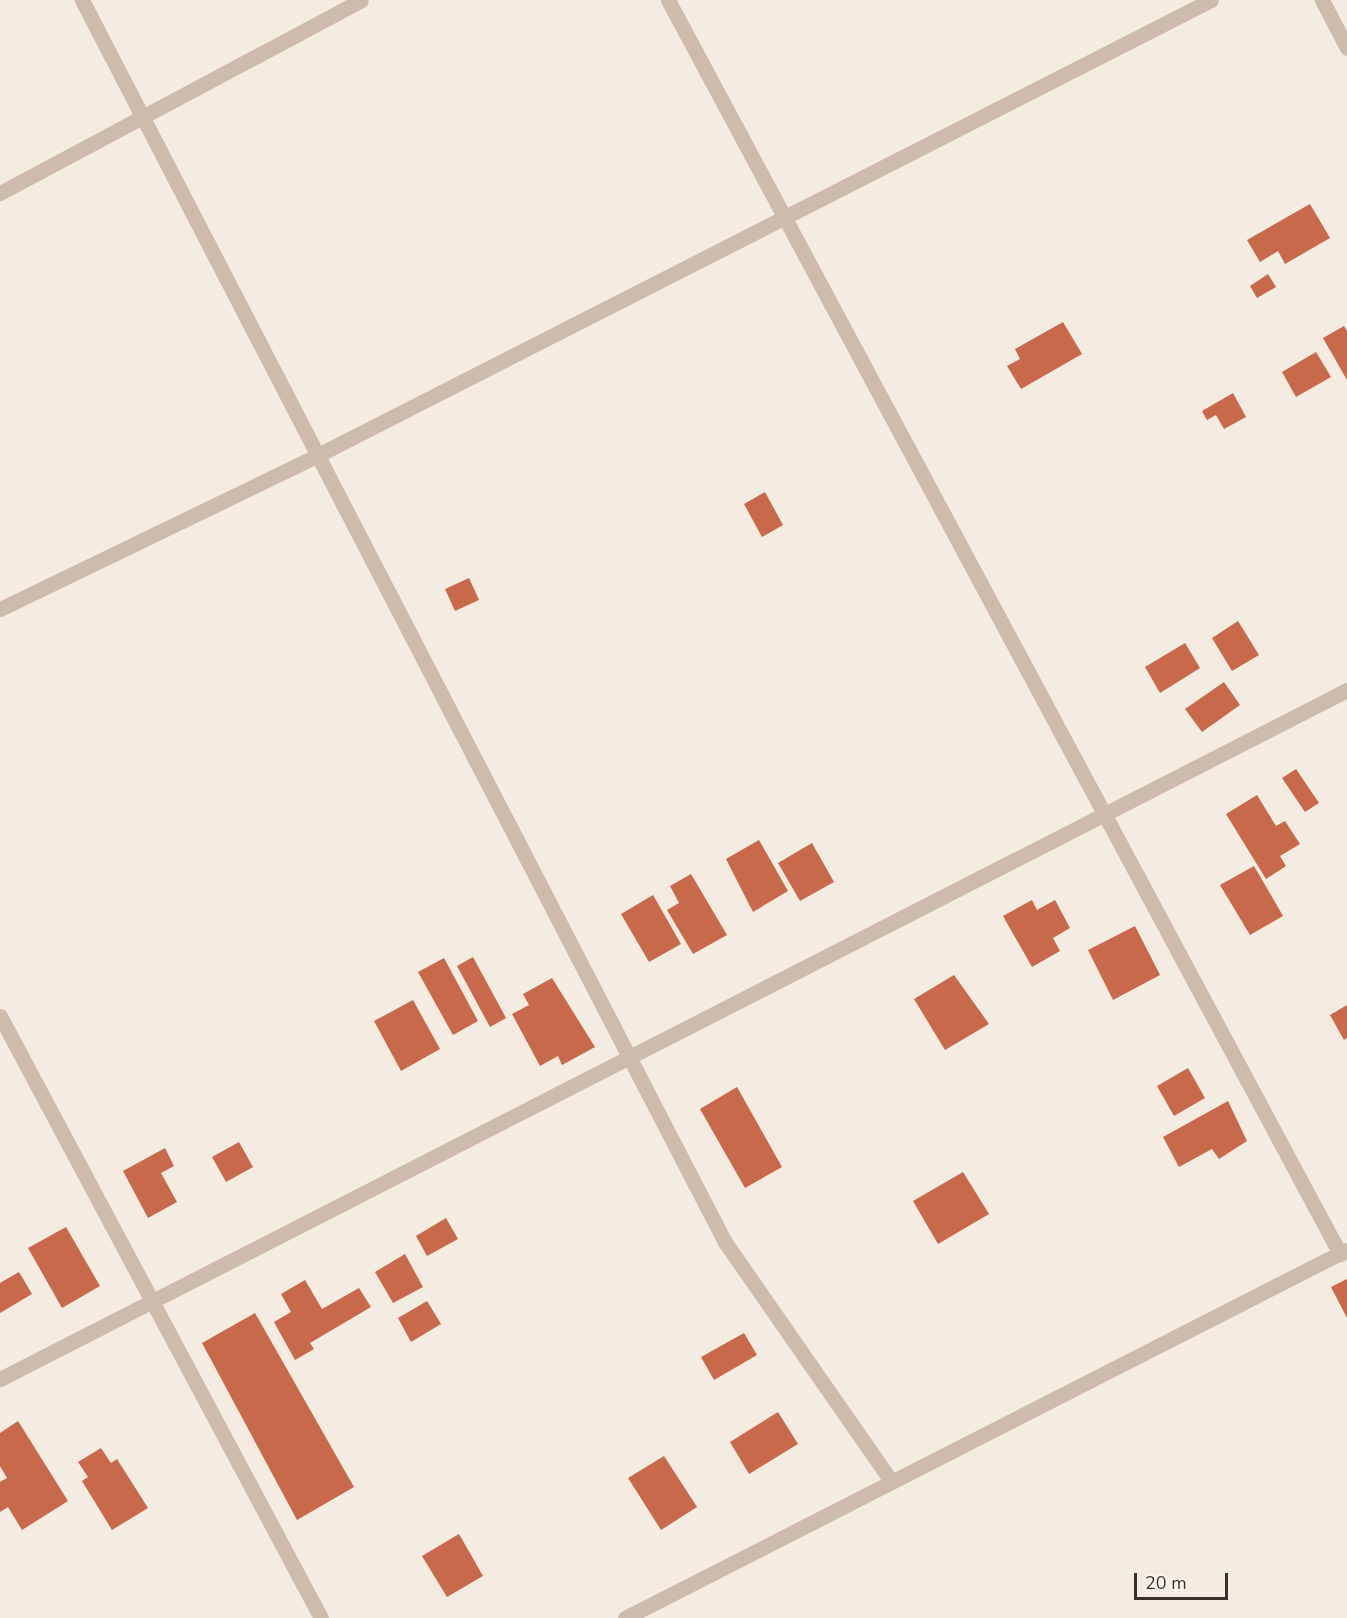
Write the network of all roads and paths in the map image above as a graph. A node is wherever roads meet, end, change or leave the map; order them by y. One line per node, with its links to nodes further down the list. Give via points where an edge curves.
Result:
1 (82, 0): 7 (street)
2 (361, 0): 7 (street)
3 (668, 0): 9 (street)
4 (1211, 0): 9 (street)
5 (1322, 0): 6 (street)
6 (1347, 48)
7 (142, 117): 8 (street); 10 (street)
8 (0, 193)
9 (784, 218): 10 (street); 13 (street)
10 (318, 455): 11 (street); 15 (street)
11 (0, 609)
12 (1347, 690): 13 (street)
13 (1101, 816): 15 (street); 16 (street)
14 (0, 1016): 17 (street)
15 (632, 1055): 17 (street); 19 (street, via 725,1242)
16 (1343, 1252): 19 (street)
17 (153, 1300): 18 (street); 20 (street)
18 (0, 1379)
19 (892, 1482): 21 (street)
20 (321, 1618)
21 (625, 1618)

